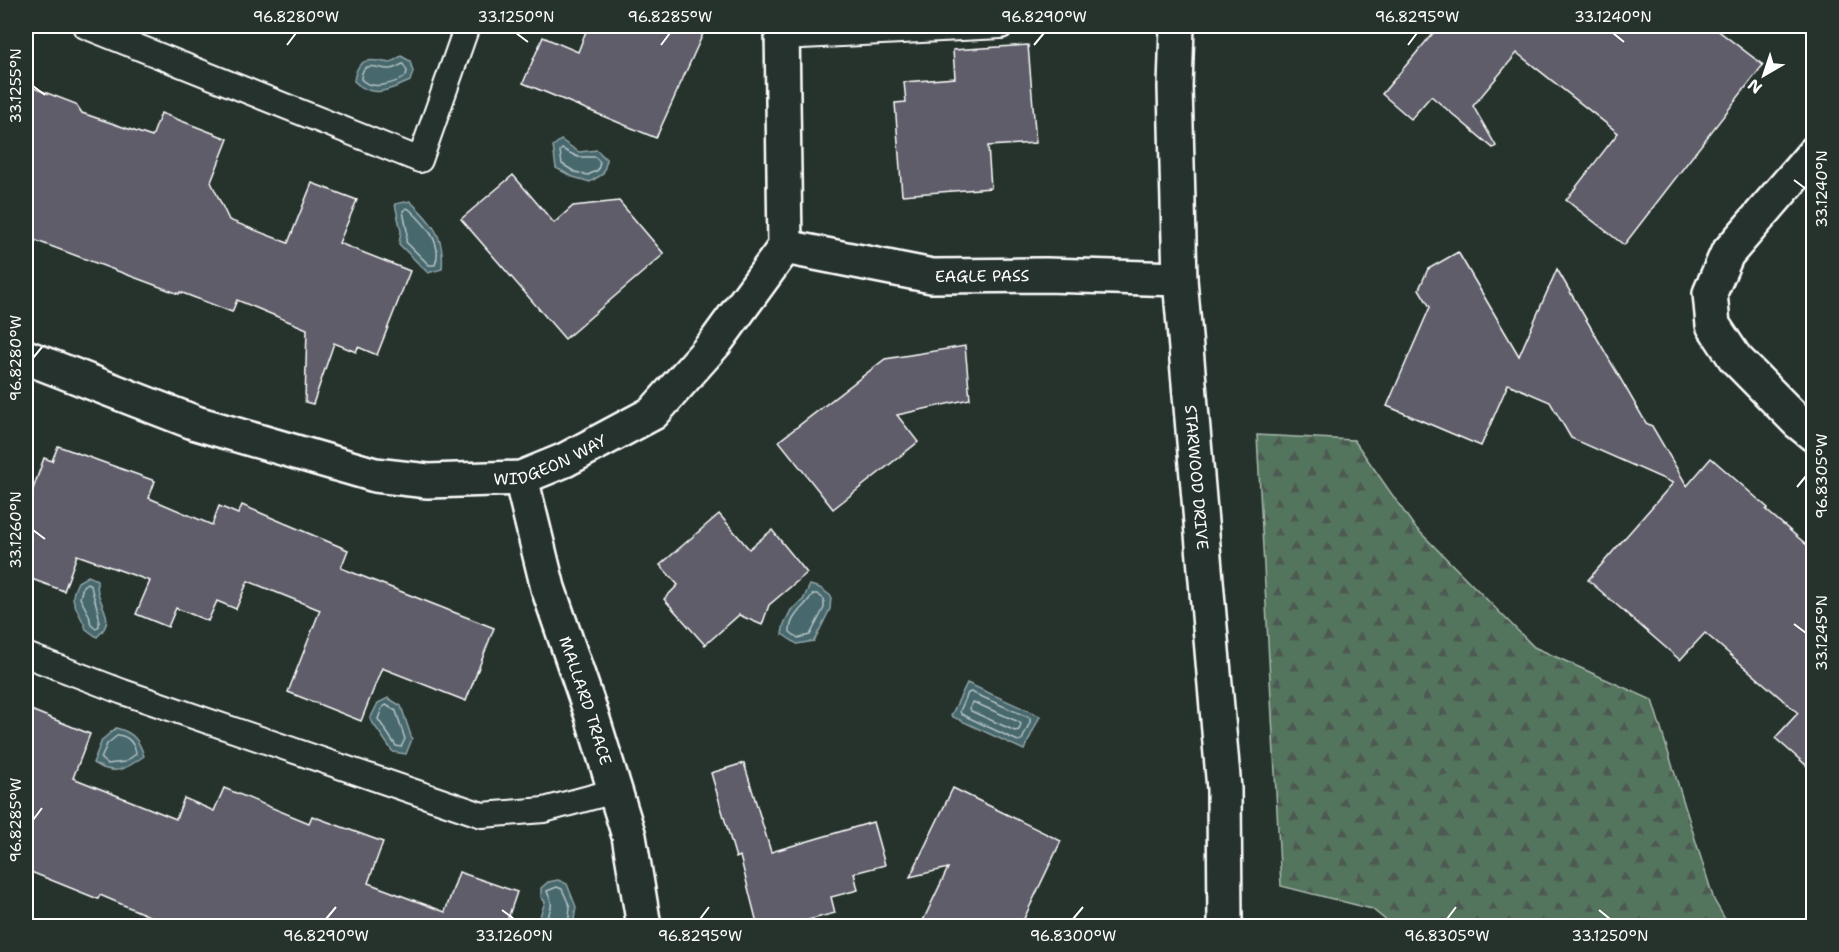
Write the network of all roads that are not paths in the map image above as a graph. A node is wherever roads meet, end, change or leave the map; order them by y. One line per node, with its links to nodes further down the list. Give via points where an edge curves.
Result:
1 (85, 26): 2 (lane, via 420,160)
2 (467, 26)
3 (1001, 26): 5 (lane)
4 (1177, 26): 8 (street, STARWOOD DRIVE)
5 (782, 31): 7 (street)
6 (1814, 153): 10 (street, via 1727,255 1710,293 1713,325 1735,358)
7 (785, 247): 8 (street, EAGLE PASS, via 932,276); 11 (street, WIDGEON WAY, via 715,343 652,412 565,460)
8 (1180, 279): 15 (street, STARWOOD DRIVE, via 1224,789)
9 (26, 357): 11 (street, WIDGEON WAY, via 196,423 375,475 428,481)
10 (1814, 435)
11 (521, 478): 13 (street, MALLARD TRACE, via 548,588)
12 (26, 655): 13 (lane, via 482,815 544,810)
13 (615, 791): 14 (street, MALLARD TRACE, via 629,836)
14 (644, 927)
15 (1224, 927)

